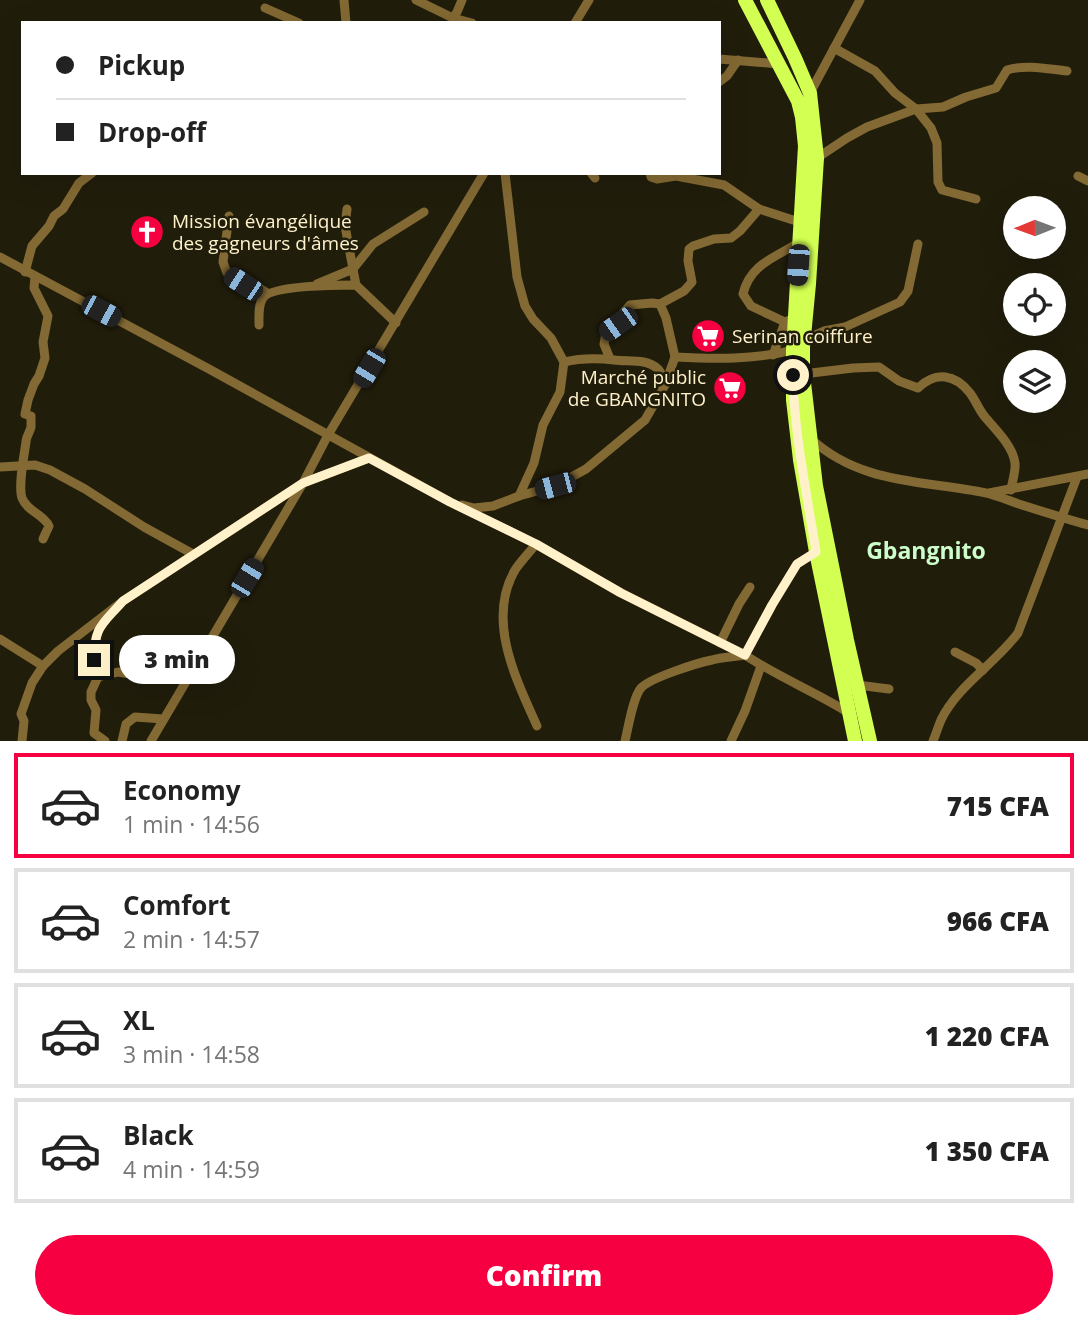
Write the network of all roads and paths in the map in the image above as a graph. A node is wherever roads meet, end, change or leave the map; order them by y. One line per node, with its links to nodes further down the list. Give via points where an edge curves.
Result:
1 (344, 0): 11 (street)
2 (416, 0): 9 (street)
3 (461, 0): 9 (street)
4 (589, 0): 13 (street)
5 (744, 0): 17 (main road)
6 (766, 0): 20 (main road)
7 (860, 0): 14 (street)
8 (265, 8): 10 (street)
9 (453, 18): 12 (street)
10 (294, 21)
11 (346, 21)
12 (464, 21)
13 (576, 21)
14 (834, 48): 20 (street); 21 (street, via 875,71)
15 (721, 59): 16 (street)
16 (738, 60): 17 (street); 19 (street)
17 (779, 64): 34 (main road, via 802,117)
18 (1067, 71): 21 (street, via 1007,70 996,88 943,107)
19 (721, 80)
20 (810, 93): 22 (main road)
21 (916, 109): 22 (street, via 867,127); 29 (street, via 937,143 942,190)
22 (817, 158): 48 (main road, via 809,284)
23 (89, 175): 39 (street, via 32,247)
24 (483, 175): 46 (street)
25 (505, 175): 52 (street, via 517,277 525,306)
26 (650, 175): 31 (street, via 724,186)
27 (1078, 176): 28 (street)
28 (1088, 181)
29 (976, 199)
30 (348, 209): 38 (street, via 345,226)
31 (760, 209): 34 (street); 44 (street, via 731,238 689,249 692,282)
32 (424, 212): 38 (street, via 373,244)
33 (229, 216): 43 (street, via 223,262 227,274)
34 (801, 219): 35 (main road)
35 (800, 242): 45 (main road); 45 (street, via 755,271 743,294 751,306)
36 (918, 244): 48 (street, via 908,291 900,302 806,339)
37 (0, 257): 39 (street)
38 (353, 269): 41 (street); 42 (street)
39 (25, 272): 40 (street)
40 (35, 277): 55 (street); 58 (street, via 34,288 48,316 44,358 25,414 31,416 31,428)
41 (356, 285): 42 (street); 46 (street)
42 (313, 286): 43 (street)
43 (267, 293): 47 (street, via 260,306)
44 (660, 304): 50 (street); 51 (street, via 630,305 606,333 604,344)
45 (790, 320): 48 (main road); 49 (street)
46 (396, 323): 55 (street)
47 (259, 325)
48 (798, 349): 49 (street); 53 (main road); 71 (main road, via 793,400)
49 (773, 355): 50 (street)
50 (675, 357): 54 (street)
51 (610, 359): 52 (street); 54 (street, via 649,363 660,371)
52 (564, 362): 65 (street, via 560,391)
53 (803, 374): 56 (main road); 63 (street, via 879,367 918,388 927,379 954,379 968,391 1012,453)
54 (665, 385): 65 (street, via 645,420 586,469 555,486)
55 (328, 435): 57 (street); 62 (street)
56 (810, 438): 64 (street, via 825,451 870,472); 86 (main road)
57 (369, 458): 62 (street); 66 (street)
58 (23, 466): 59 (street); 69 (street, via 22,498 47,522); 72 (street, via 50,470)
59 (0, 467)
60 (1088, 474): 61 (street)
61 (1076, 477): 63 (street); 67 (street)
62 (303, 483): 72 (street); 90 (street)
63 (1011, 490): 64 (street)
64 (987, 493): 67 (street)
65 (519, 496): 66 (street, via 474,508)
66 (450, 502): 70 (street)
67 (1062, 518): 68 (street); 83 (street, via 1018,634)
68 (1088, 525)
69 (43, 539)
70 (536, 544): 78 (street); 91 (street, via 515,570 503,610 510,661)
71 (816, 552): 80 (street, via 797,564); 86 (main road)
72 (194, 554): 74 (street)
73 (750, 587): 78 (street)
74 (123, 601): 75 (street); 77 (street)
75 (97, 632): 77 (street); 85 (street, via 94,668)
76 (0, 639): 81 (street)
77 (74, 639): 81 (street)
78 (720, 643): 80 (street)
79 (955, 652): 83 (street)
80 (745, 655): 82 (street); 96 (street, via 700,663 640,689)
81 (43, 666): 92 (street, via 21,714)
82 (761, 666): 88 (street); 97 (street)
83 (983, 670): 100 (street, via 952,703)
84 (130, 674): 85 (street)
85 (98, 677): 93 (street, via 91,692 96,710 94,733)
86 (851, 689): 87 (street); 88 (street); 89 (main road); 99 (main road)
87 (889, 689)
88 (831, 701): 89 (street)
89 (850, 713): 98 (main road)
90 (163, 719): 94 (street, via 135,718 126,724); 95 (street)
91 (537, 726)
92 (22, 741)
93 (105, 741)
94 (122, 741)
95 (151, 741)
96 (625, 741)
97 (731, 741)
98 (855, 741)
99 (870, 741)
100 (933, 741)

